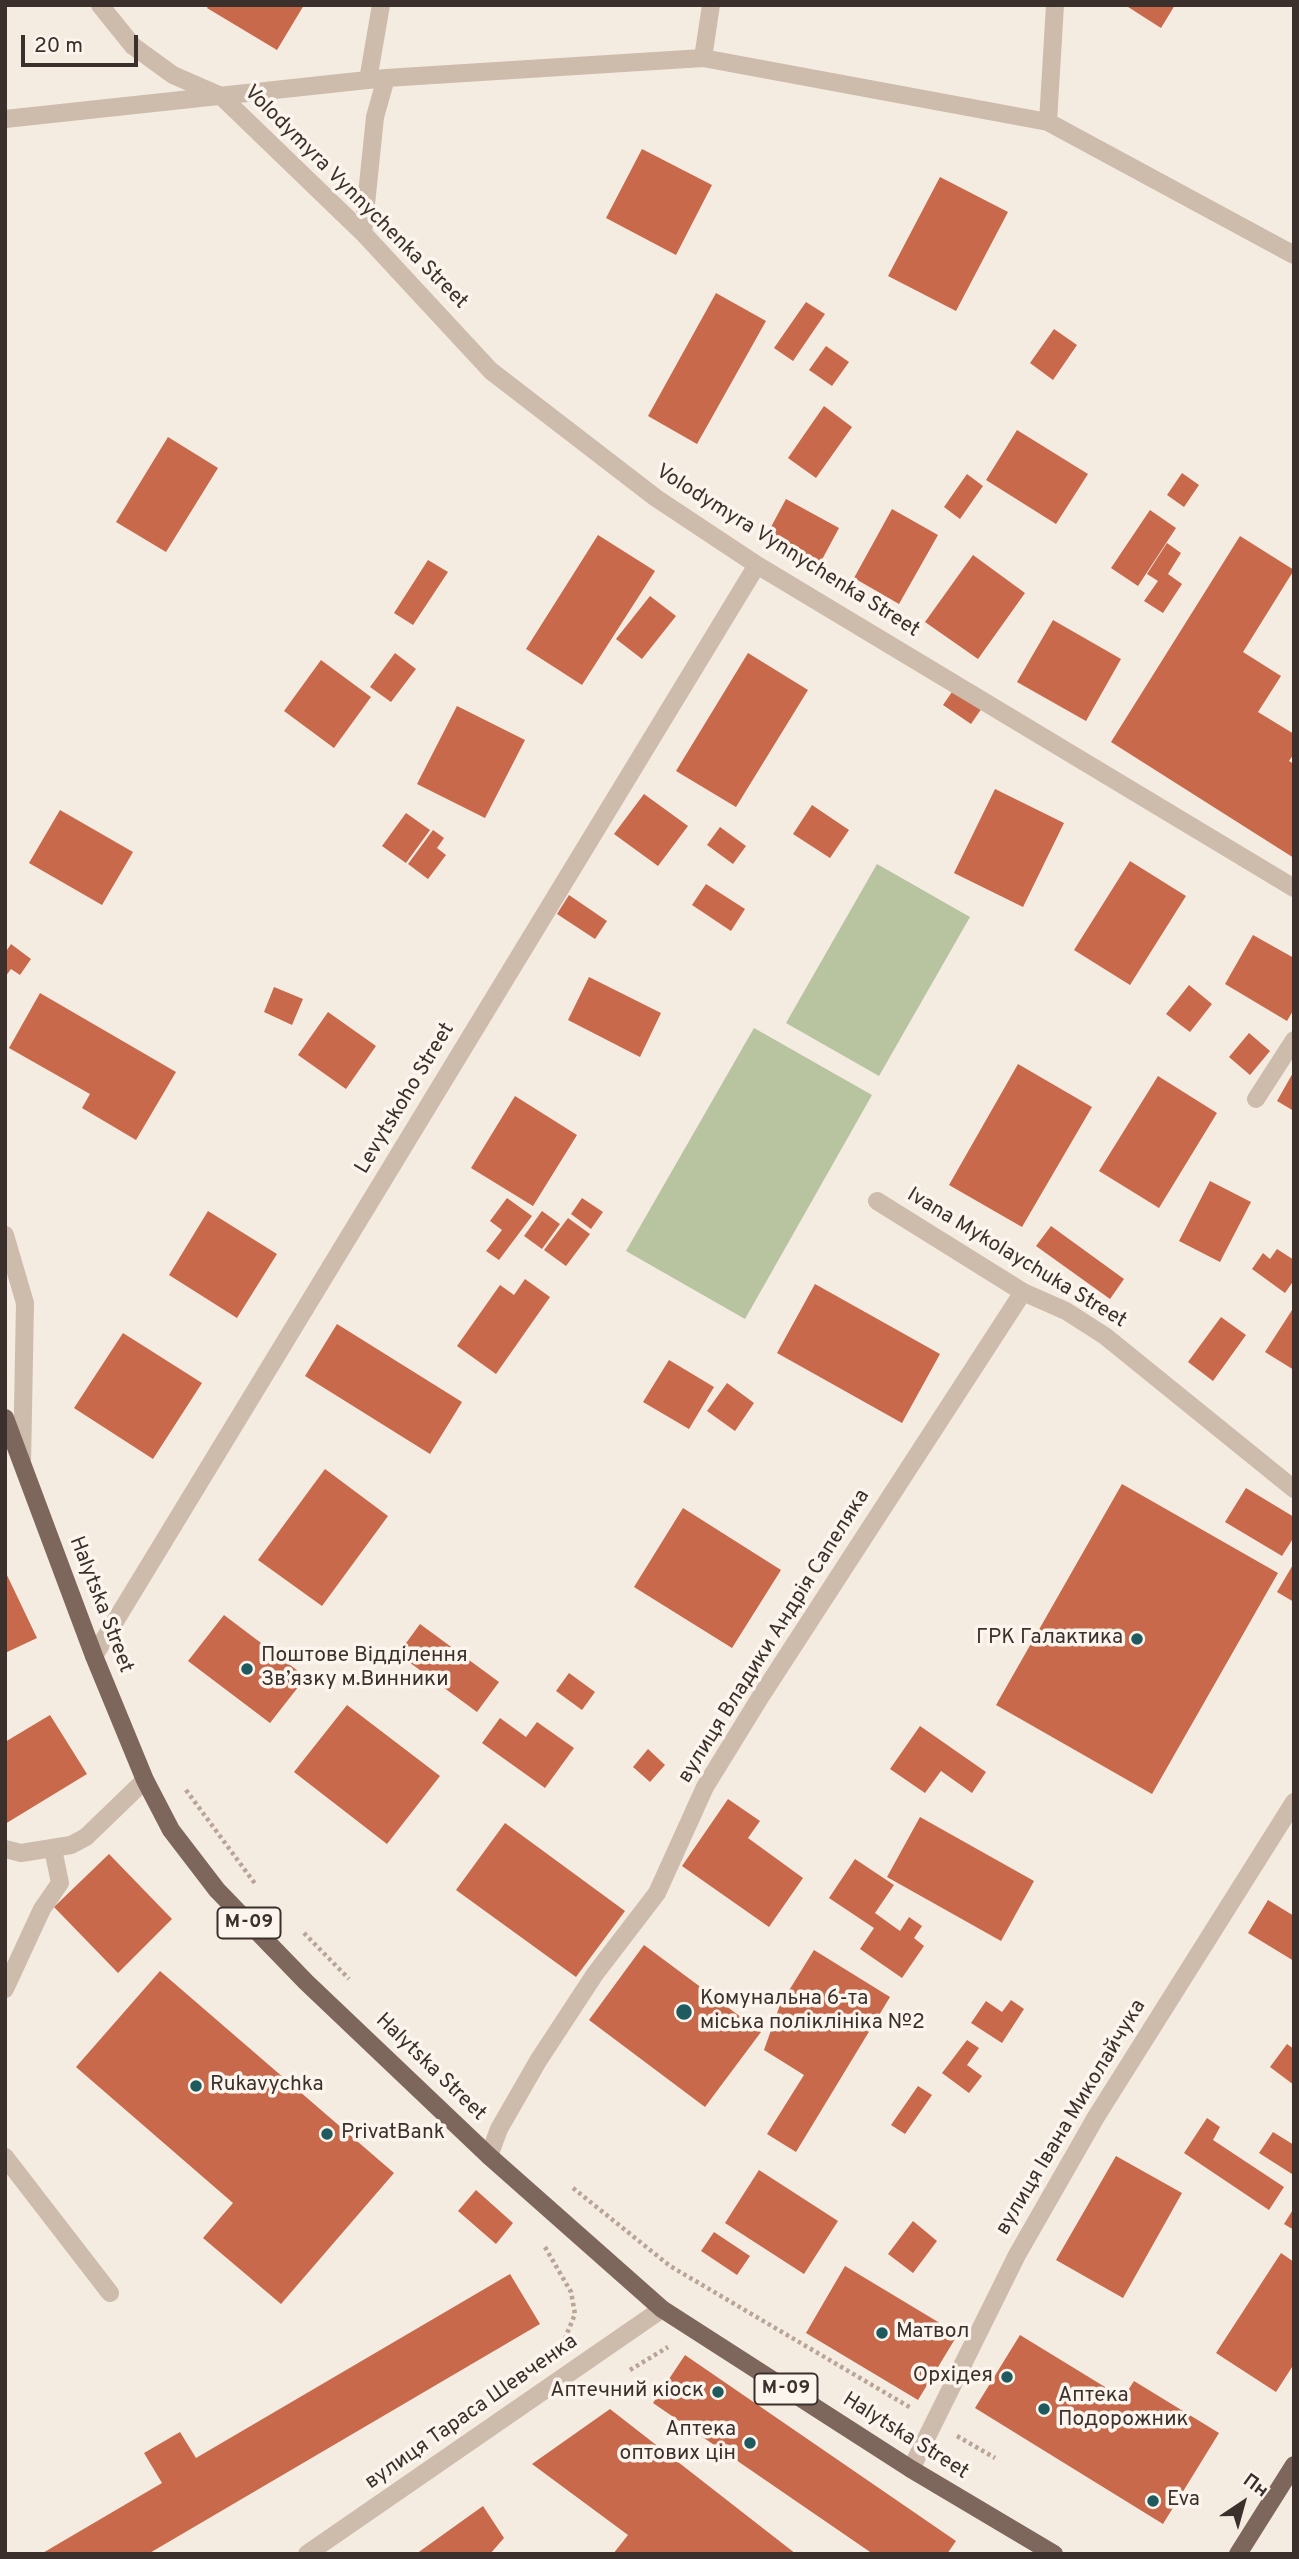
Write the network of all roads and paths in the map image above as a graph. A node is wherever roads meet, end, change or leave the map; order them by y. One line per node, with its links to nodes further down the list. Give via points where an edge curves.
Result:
1 (100, 5): 7 (street, Volodymyra Vynnychenka Street, via 133,46 173,75)
2 (381, 5): 6 (street)
3 (711, 5): 5 (street)
4 (1055, 5): 9 (street)
5 (703, 58): 6 (street, Volodymyra Vynnychenka Street); 9 (street, Volodymyra Vynnychenka Street)
6 (377, 79): 7 (street, Volodymyra Vynnychenka Street); 10 (street)
7 (221, 96): 8 (street); 10 (street, Volodymyra Vynnychenka Street)
8 (5, 119)
9 (1048, 122): 11 (street, Volodymyra Vynnychenka Street)
10 (363, 233): 12 (street, Volodymyra Vynnychenka Street, via 491,371 656,498)
11 (1294, 255)
12 (757, 565): 13 (street, Volodymyra Vynnychenka Street); 22 (street, Levytskoho Street)
13 (1294, 888)
14 (1294, 1040): 15 (street)
15 (1256, 1099)
16 (877, 1201): 18 (street, Ivana Mykolaychuka Street)
17 (5, 1235): 20 (street, via 24,1303)
18 (1023, 1292): 21 (street, Ivana Mykolaychuka Street, via 1066,1311 1105,1336); 32 (street, вулиця Владики Андрія Сапеляка, via 761,1696 705,1787 657,1893 538,2061)
19 (5, 1418): 20 (main road, Halytska Street / М-09)
20 (22, 1463): 22 (main road, Halytska Street / М-09)
21 (1294, 1489)
22 (94, 1656): 23 (main road, Halytska Street / М-09)
23 (145, 1780): 27 (street, via 86,1837); 32 (main road, Halytska Street / М-09, via 171,1830 217,1890 306,1982)
24 (180, 1782): 28 (path)
25 (1294, 1802): 39 (street, вулиця Івана Миколайчука, via 1089,2129 1017,2255)
26 (5, 1849): 27 (street, via 21,1853)
27 (53, 1849): 31 (street, via 60,1882 42,1909)
28 (258, 1888)
29 (297, 1927): 30 (path)
30 (355, 1984)
31 (5, 1989)
32 (489, 2155): 36 (main road, Halytska Street / М-09)
33 (5, 2157): 35 (street)
34 (564, 2180): 39 (path, via 670,2266)
35 (110, 2292)
36 (662, 2309): 42 (main road, Halytska Street / М-09); 43 (street, вулиця Тараса Шевченка)
37 (671, 2346): 38 (path)
38 (625, 2373)
39 (934, 2422): 40 (path); 42 (street, вулиця Івана Миколайчука)
40 (995, 2458)
41 (1294, 2465): 45 (main road)
42 (911, 2469): 44 (main road, Halytska Street / М-09)
43 (307, 2554)
44 (1054, 2554)
45 (1238, 2554)

